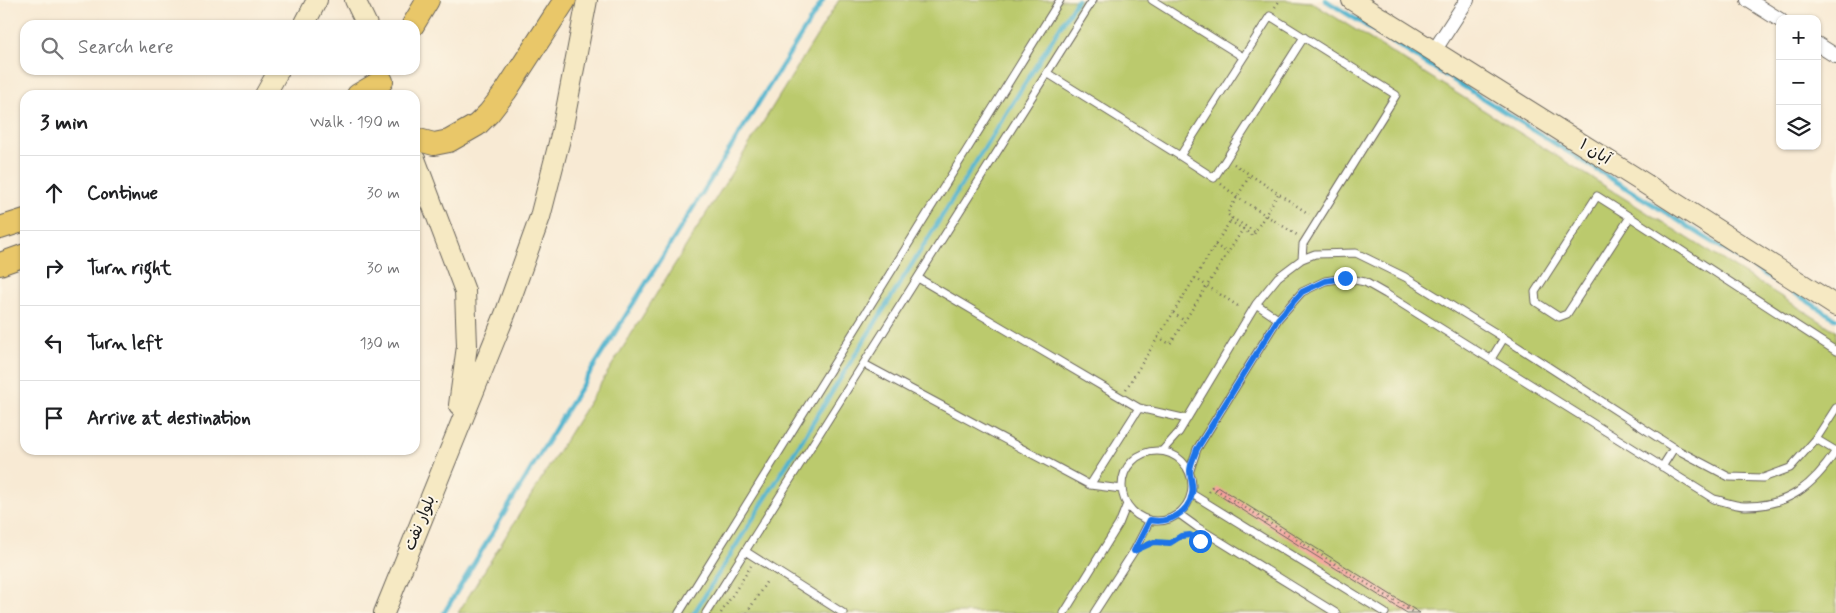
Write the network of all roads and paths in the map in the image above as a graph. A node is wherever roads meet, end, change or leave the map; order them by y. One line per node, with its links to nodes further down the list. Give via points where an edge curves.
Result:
1 (317, 0): 13 (street)
2 (355, 0): 14 (street)
3 (428, 0): 15 (main road)
4 (565, 0): 26 (main road, via 506,91 477,125 449,141 434,144)
5 (587, 0): 66 (street, via 562,131 540,217 506,312)
6 (1060, 0): 86 (lane)
7 (1093, 0): 21 (lane)
8 (1152, 0): 20 (lane)
9 (1352, 0): 18 (street, آبان ۱)
10 (1467, 0): 18 (street)
11 (1748, 0): 12 (street)
12 (1776, 18)
13 (307, 20)
14 (365, 20)
15 (416, 20)
16 (1304, 37): 20 (lane, via 1270,16); 28 (lane); 37 (lane, via 1396,95)
17 (1821, 47): 19 (street)
18 (1434, 51): 52 (street, آبان ۱)
19 (1836, 56)
20 (1244, 57): 27 (lane)
21 (1047, 73): 27 (lane); 48 (lane)
22 (276, 75): 24 (street)
23 (384, 78): 25 (main road)
24 (268, 90)
25 (366, 90)
26 (420, 140)
27 (1180, 156): 31 (lane)
28 (1226, 159): 30 (path); 31 (lane)
29 (420, 172): 66 (street, via 465,291 467,346)
30 (1250, 175): 32 (path); 33 (path)
31 (1214, 178): 33 (path)
32 (1278, 194): 34 (path); 37 (path)
33 (1237, 197): 34 (path); 36 (path, via 1227,214)
34 (1266, 215): 41 (path); 42 (path)
35 (1630, 217): 35 (lane, via 1597,196 1535,292 1536,302 1559,317 1567,314); 59 (lane)
36 (1231, 219): 40 (path); 41 (path); 43 (path)
37 (1318, 220): 42 (lane)
38 (20, 222): 39 (main road)
39 (0, 228)
40 (1243, 229): 41 (path, via 1253,236); 44 (path)
41 (1255, 232)
42 (1306, 241): 46 (lane)
43 (1215, 245): 44 (path); 49 (path)
44 (1228, 253): 50 (path)
45 (20, 257): 47 (main road)
46 (1302, 259): 51 (lane, via 1278,277); 58 (lane, via 1316,254 1356,253 1405,277)
47 (0, 264)
48 (918, 278): 61 (lane); 62 (lane)
49 (1194, 278): 50 (path); 53 (path)
50 (1207, 286): 54 (path); 56 (path)
51 (1256, 304): 54 (lane); 55 (lane)
52 (1836, 306)
53 (1173, 314): 56 (path); 57 (path)
54 (1250, 314): 65 (lane)
55 (1278, 319): 60 (lane, via 1302,292 1325,281 1345,278 1365,282); 72 (lane, via 1197,449)
56 (1185, 321): 57 (path, via 1170,344)
57 (1158, 337): 62 (path)
58 (1504, 338): 60 (lane); 68 (lane)
59 (1836, 351)
60 (1491, 359): 71 (lane)
61 (864, 364): 73 (lane); 81 (lane)
62 (1121, 397): 63 (lane)
63 (1139, 408): 65 (lane); 73 (lane)
64 (1836, 408): 67 (lane)
65 (1187, 419): 69 (lane)
66 (456, 432): 85 (street, بلوار نفت)
67 (1816, 439): 68 (lane, via 1790,468 1763,478 1729,477); 70 (lane)
68 (1674, 448): 71 (lane)
69 (1162, 451): 72 (lane, via 1182,460); 74 (lane, via 1150,451 1131,462 1125,472)
70 (1836, 451): 71 (lane, via 1823,471 1805,488 1777,502 1743,506 1714,499)
71 (1662, 466)
72 (1190, 470): 75 (lane)
73 (1090, 485): 74 (lane)
74 (1122, 489): 77 (lane)
75 (1192, 494): 76 (lane); 78 (lane, via 1188,505)
76 (1204, 501): 94 (lane); 95 (path, via 1212,487)
77 (1127, 504): 79 (lane, via 1134,513); 91 (lane, via 1119,524)
78 (1179, 514): 79 (lane, via 1168,520); 93 (lane)
79 (1150, 520): 82 (lane)
80 (1195, 538): 82 (path, via 1181,536 1170,543 1154,542)
81 (746, 551): 83 (lane); 87 (lane)
82 (1134, 551): 92 (lane)
83 (756, 558): 84 (lane); 88 (path)
84 (774, 569): 89 (path); 90 (lane)
85 (384, 613)
86 (680, 613)
87 (706, 613)
88 (721, 613)
89 (747, 613)
90 (843, 613)
91 (1064, 613)
92 (1094, 613)
93 (1336, 613)
94 (1384, 613)
95 (1414, 613)

